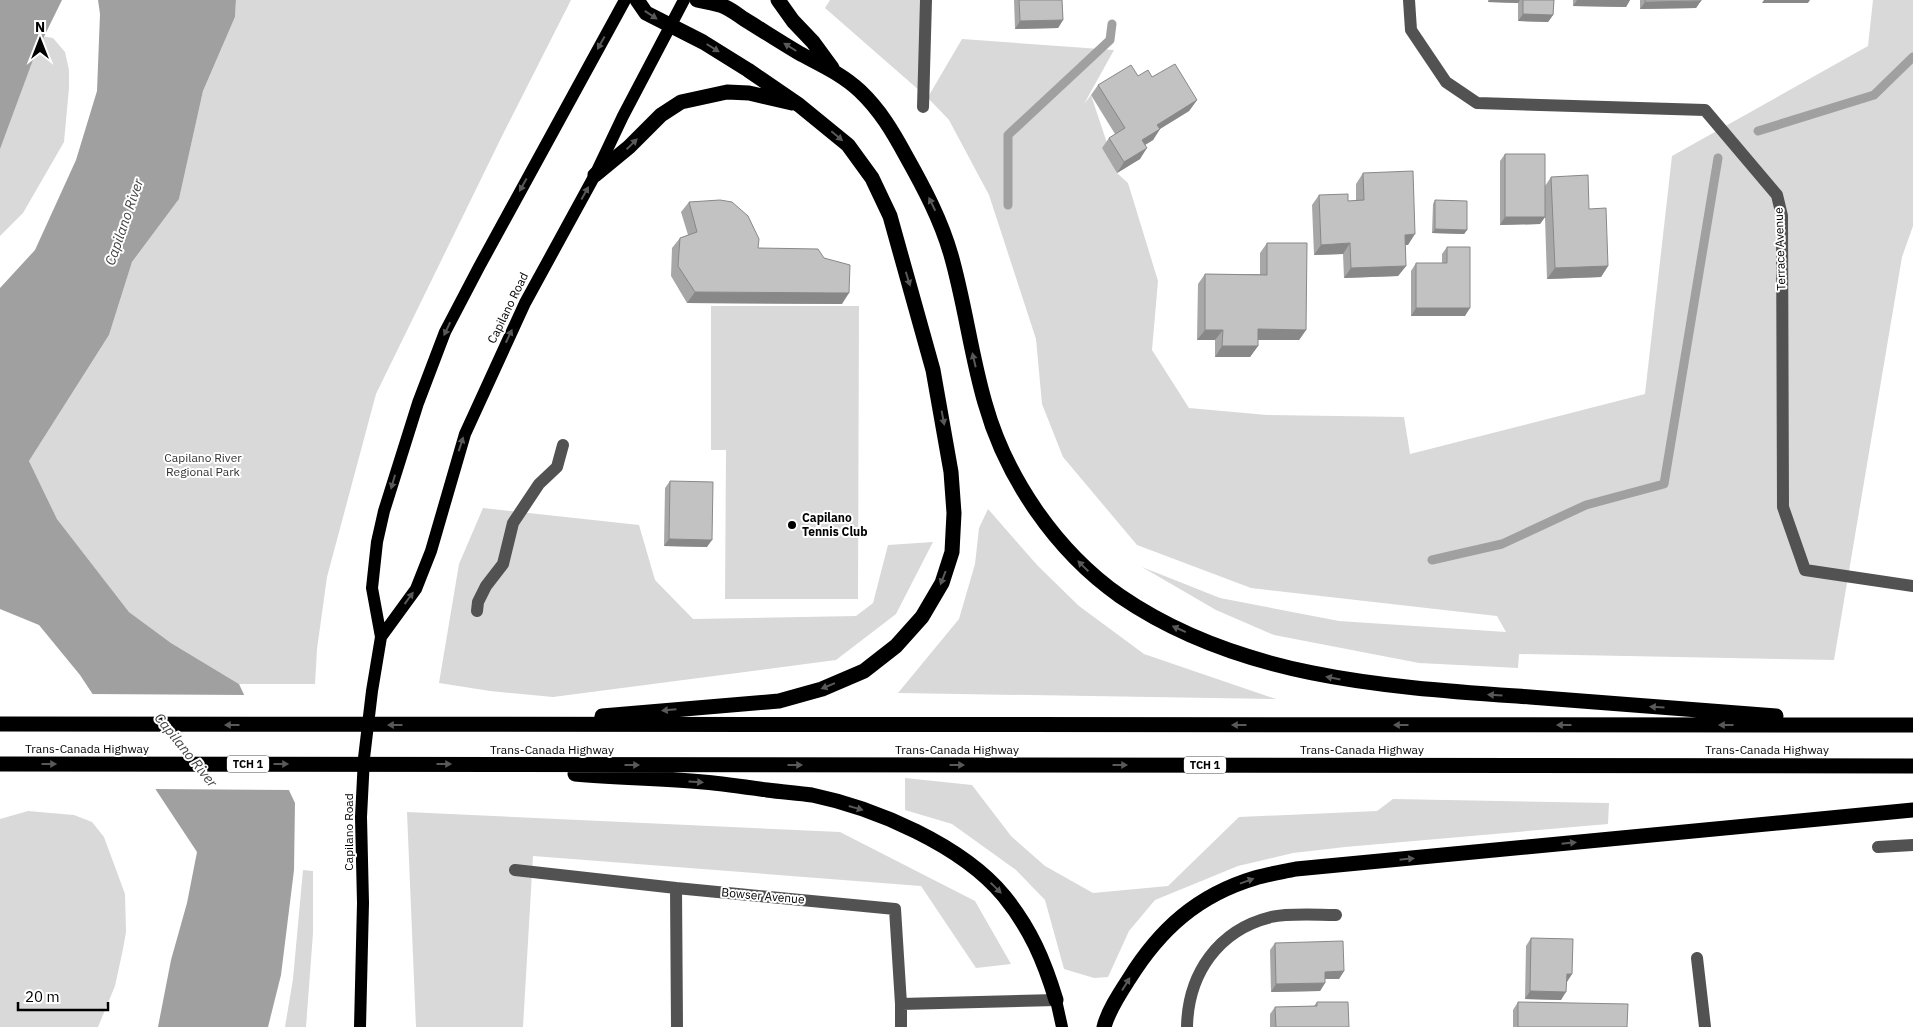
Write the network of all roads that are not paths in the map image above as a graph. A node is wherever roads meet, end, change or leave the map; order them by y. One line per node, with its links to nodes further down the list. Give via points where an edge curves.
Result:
1 (624, 0): 16 (main road, Capilano Road, one-way to 16, via 445,332 418,403 377,542 372,588)
2 (637, 0): 8 (highway, one-way to 8, via 646,13)
3 (684, 0): 8 (main road, Capilano Road)
4 (697, 0): 9 (highway, one-way to 4, via 800,54 725,7)
5 (778, 0): 9 (highway)
6 (926, 0): 11 (street)
7 (1409, 0): 14 (street, Terrace Avenue, via 1411,30 1446,82 1477,103 1705,110 1777,195 1782,216 1783,507 1805,570)
8 (670, 25): 10 (highway, one-way to 10, via 703,42); 12 (main road, Capilano Road)
9 (833, 70): 19 (highway, one-way to 9, via 1425,690 1352,681 1255,659 1208,642 1121,596 1085,568 1053,532 1024,490 986,407 950,254 934,209 886,120 860,90)
10 (800, 105): 12 (highway, one-way to 10, via 660,116 681,102 727,92); 18 (highway, one-way to 18, via 848,145 872,178 890,216 934,370 951,472 952,552 942,583 922,617 896,646 864,671 822,689 779,701)
11 (923, 108)
12 (595, 175): 16 (main road, Capilano Road, one-way to 12, via 416,589 431,550 465,434 525,303)
13 (563, 445): 15 (street, via 556,467 539,484 513,523 503,564 486,586)
14 (1913, 586)
15 (477, 611)
16 (381, 637): 33 (main road, Capilano Road, via 364,758 361,807)
17 (0, 724): 18 (highway, Trans-Canada Highway, one-way to 17)
18 (496, 725): 19 (highway, Trans-Canada Highway, one-way to 18)
19 (1897, 725): 20 (highway, Trans-Canada Highway)
20 (1913, 725)
21 (0, 764): 22 (highway, Trans-Canada Highway / TCH 1, one-way to 22)
22 (496, 765): 23 (highway, Trans-Canada Highway / TCH 1, one-way to 23); 31 (highway, one-way to 31, via 705,782 812,796 863,810 907,827 975,868 1003,895 1032,938 1045,964)
23 (1913, 766)
24 (1913, 810): 37 (highway, one-way to 24, via 1142,958 1164,932 1190,909 1220,891 1255,878 1296,869)
25 (1913, 846): 26 (street)
26 (1878, 847)
27 (515, 870): 28 (street)
28 (676, 888): 32 (street, Bowser Avenue, via 895,909); 34 (street)
29 (1336, 915): 38 (street, via 1271,917 1225,939 1200,968)
30 (1698, 958): 39 (street)
31 (1056, 1000): 32 (street); 36 (main road)
32 (901, 1004): 35 (street, Bowser Avenue)
33 (360, 1027)
34 (677, 1027)
35 (901, 1027)
36 (1062, 1027)
37 (1104, 1027)
38 (1187, 1027)
39 (1705, 1027)

